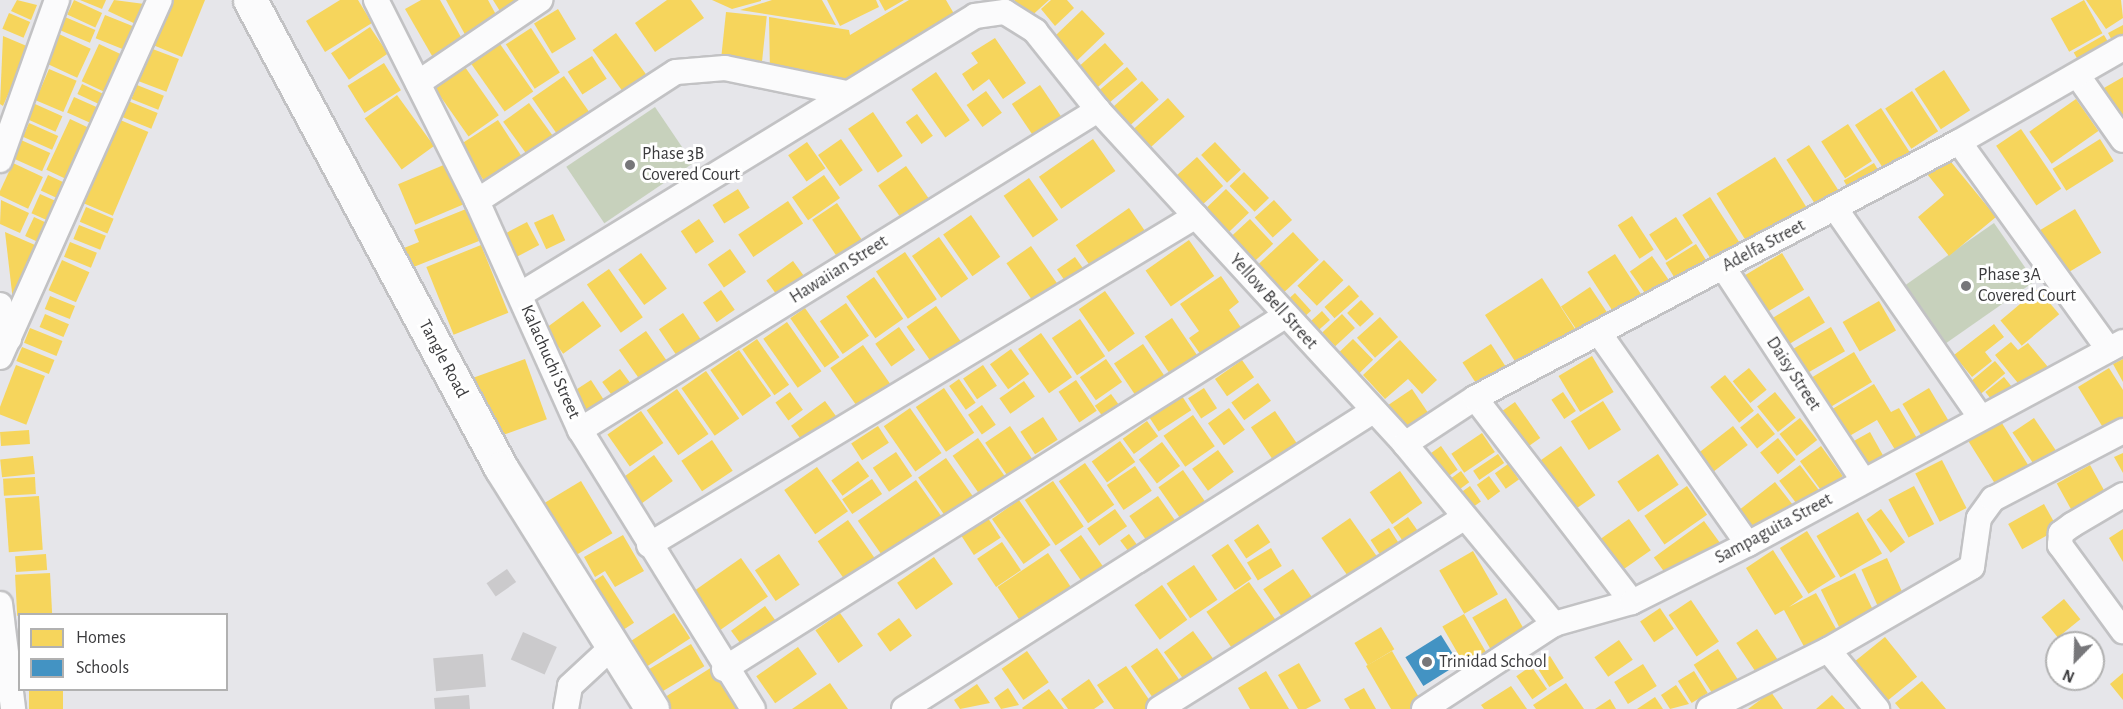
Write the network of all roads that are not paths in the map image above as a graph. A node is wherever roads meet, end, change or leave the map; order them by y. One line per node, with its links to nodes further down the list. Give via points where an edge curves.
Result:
1 (57, 0): 14 (street)
2 (160, 0): 24 (street)
3 (250, 0): 40 (street, Tangle Road, via 501,468)
4 (376, 0): 9 (street, Kalachuchi Street)
5 (540, 0): 9 (street)
6 (970, 8): 10 (street); 11 (street, Yellow Bell Street, via 1005,12 1035,31)
7 (2123, 48): 8 (street, Adelfa Street)
8 (2078, 76): 12 (street); 13 (street, Adelfa Street)
9 (418, 83): 15 (street, Kalachuchi Street)
10 (847, 93): 15 (street, via 725,68 676,72); 19 (street)
11 (1098, 110): 17 (street, Yellow Bell Street); 28 (street, Hawaiian Street)
12 (2123, 140)
13 (1959, 142): 16 (street, Adelfa Street); 23 (street)
14 (2, 148)
15 (477, 201): 19 (street, Kalachuchi Street)
16 (1835, 207): 18 (street, Adelfa Street); 27 (street)
17 (1196, 216): 21 (street, Yellow Bell Street); 35 (street)
18 (1723, 267): 22 (street, Adelfa Street); 31 (street, Daisy Street)
19 (521, 294): 28 (street, Kalachuchi Street)
20 (0, 305): 24 (street)
21 (1285, 316): 26 (street, Yellow Bell Street); 42 (street)
22 (1599, 333): 25 (street, Adelfa Street); 34 (street)
23 (2116, 346): 27 (street, Sampaguita Street)
24 (4, 348)
25 (1474, 398): 30 (street, Adelfa Street); 36 (street)
26 (1373, 411): 30 (street, Yellow Bell Street); 47 (street)
27 (1980, 417): 31 (street, Sampaguita Street)
28 (580, 430): 35 (street, Kalachuchi Street)
29 (2123, 431): 41 (street, via 1993,499 1979,518 1972,567)
30 (1405, 444): 33 (street, Yellow Bell Street)
31 (1863, 480): 34 (street, Sampaguita Street)
32 (2123, 495): 38 (street, via 2061,533 2060,545)
33 (1462, 518): 39 (street, Yellow Bell Street); 48 (street)
34 (1749, 544): 36 (street, Sampaguita Street)
35 (649, 545): 42 (street, Kalachuchi Street)
36 (1632, 602): 39 (street, Sampaguita Street)
37 (0, 604): 43 (street)
38 (2119, 619)
39 (1554, 624): 49 (street, Sampaguita Street)
40 (612, 647): 44 (street, via 570,686); 45 (street, Tangle Road)
41 (1828, 650): 50 (street); 51 (street)
42 (724, 669): 46 (street, Kalachuchi Street)
43 (13, 709)
44 (566, 709)
45 (652, 709)
46 (753, 709)
47 (904, 709)
48 (1159, 709)
49 (1424, 709)
50 (1709, 709)
51 (1877, 709)

